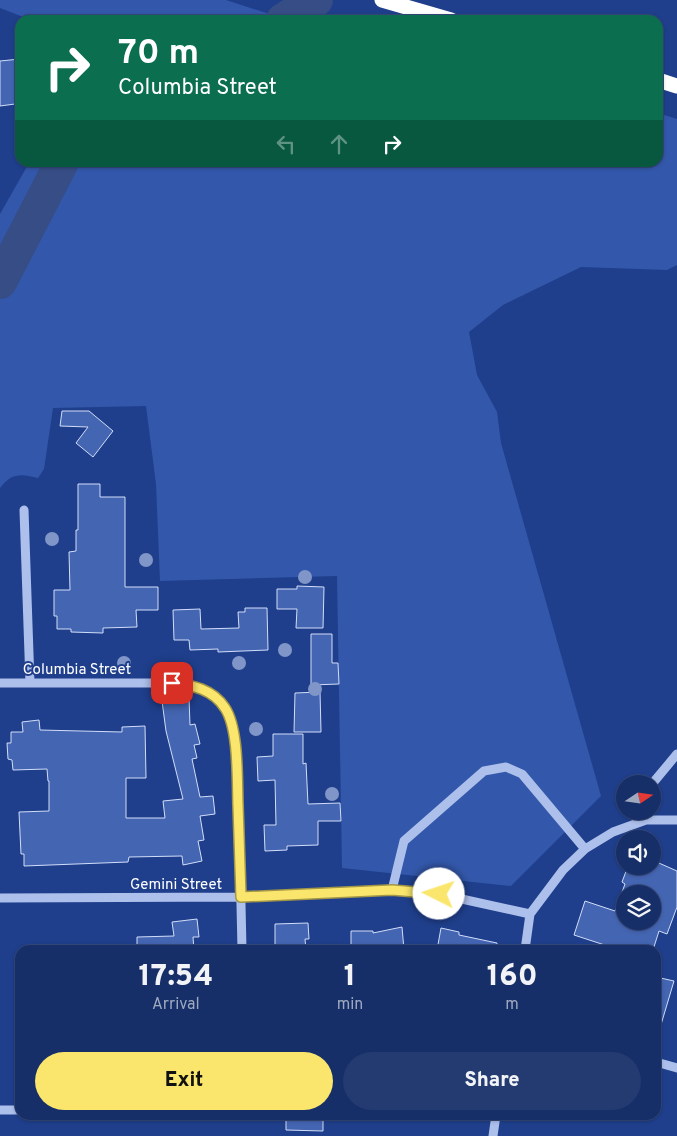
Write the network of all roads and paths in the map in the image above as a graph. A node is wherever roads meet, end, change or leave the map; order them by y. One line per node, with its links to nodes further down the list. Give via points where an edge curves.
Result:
1 (382, 0): 2 (highway)
2 (434, 15)
3 (663, 82): 4 (highway)
4 (677, 86)
5 (24, 510): 7 (street)
6 (0, 683): 7 (street, Columbia Street)
7 (30, 683): 15 (street, Columbia Street, via 188,684 200,687 225,708 236,752)
8 (677, 754): 9 (street)
9 (660, 775)
10 (661, 818): 12 (street)
11 (638, 820): 13 (street)
12 (677, 820)
13 (585, 849): 14 (street, via 522,774 506,767 484,771 404,841); 17 (street, via 563,870)
14 (392, 890): 15 (street, Gemini Street); 17 (street, Gemini Street, via 439,894)
15 (241, 897): 16 (street, Gemini Street); 18 (street, Columbia Street)
16 (0, 898)
17 (530, 914): 19 (street)
18 (242, 945)
19 (526, 945)
20 (661, 1063): 21 (street)
21 (677, 1068)
22 (0, 1110): 23 (street)
23 (15, 1110)
24 (495, 1120): 25 (street)
25 (493, 1136)

